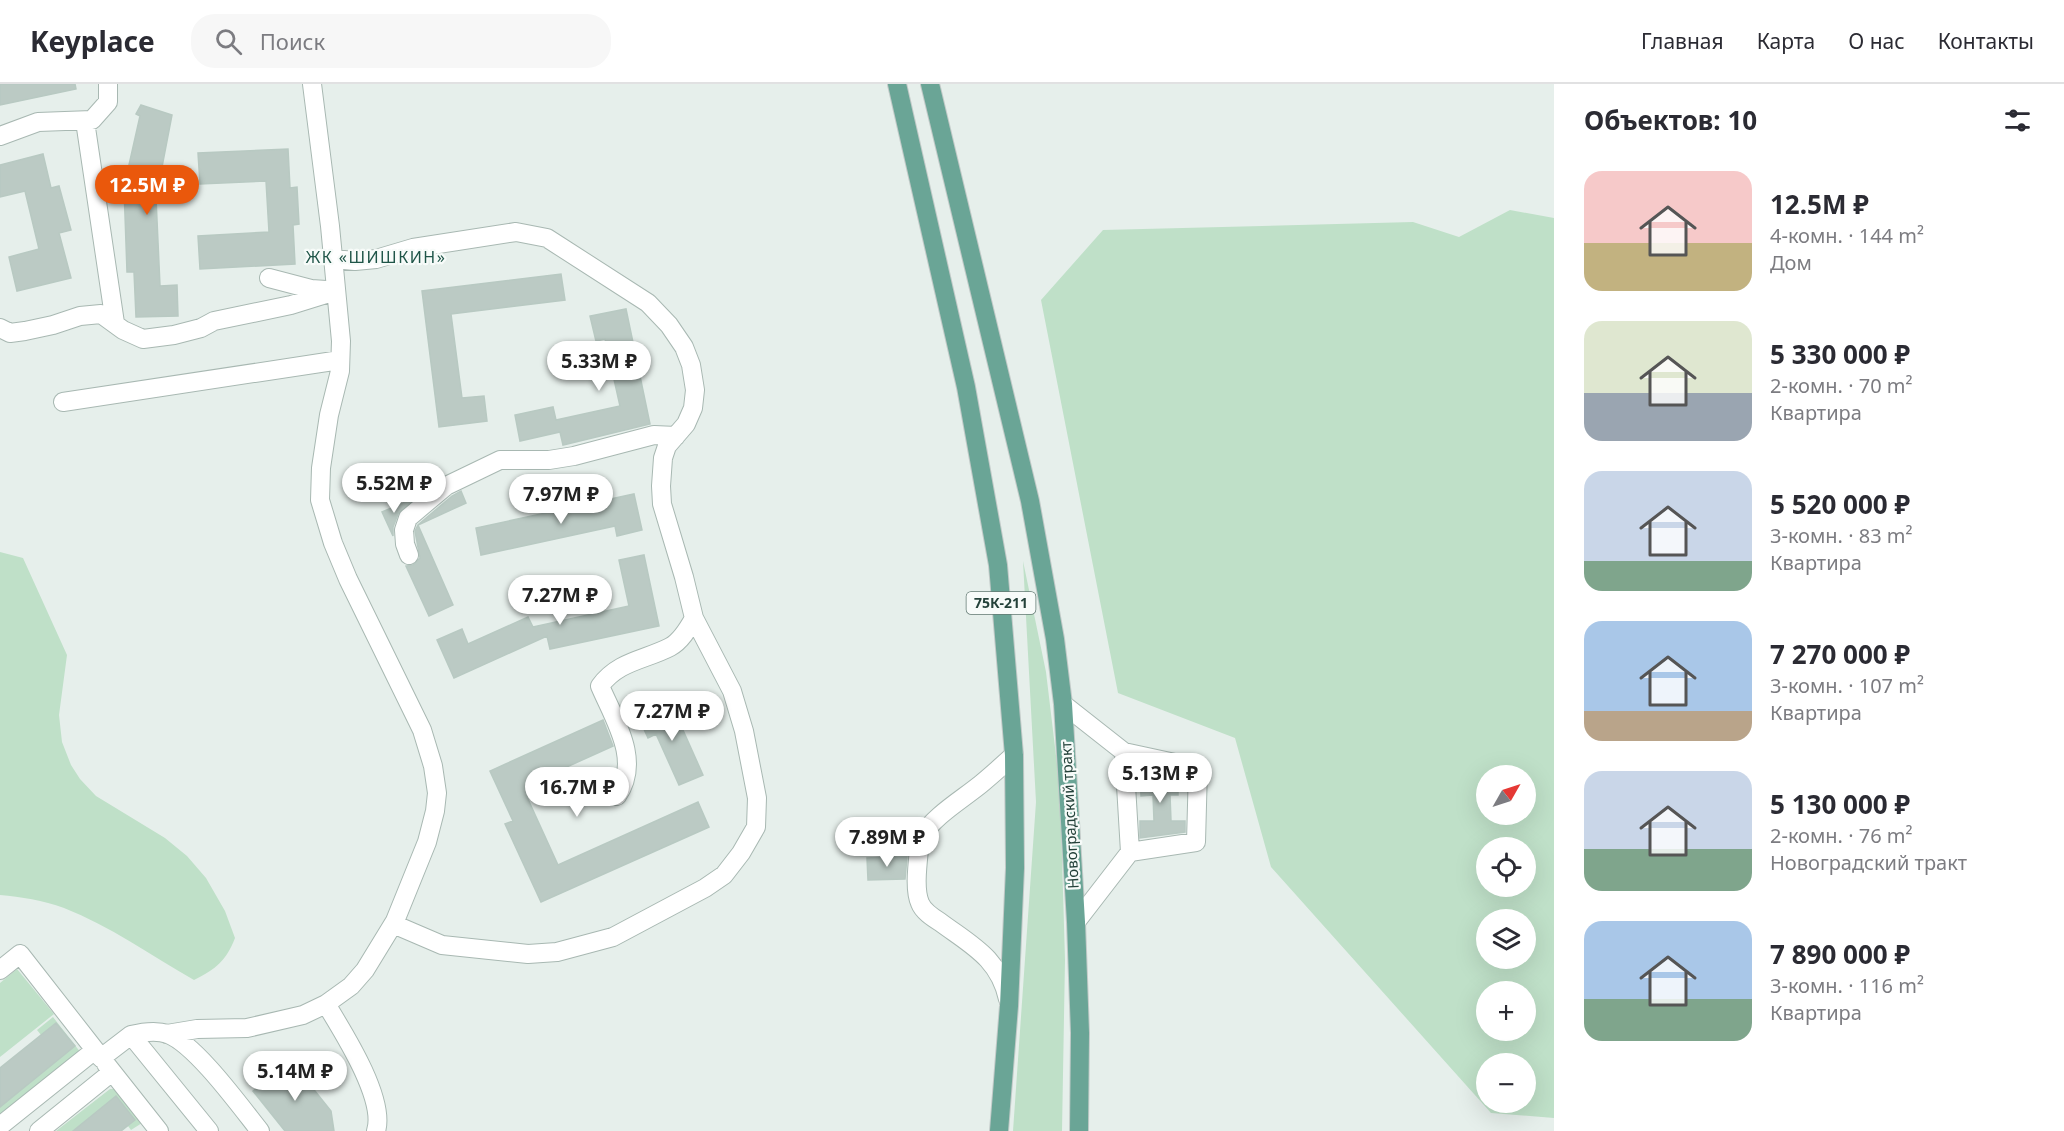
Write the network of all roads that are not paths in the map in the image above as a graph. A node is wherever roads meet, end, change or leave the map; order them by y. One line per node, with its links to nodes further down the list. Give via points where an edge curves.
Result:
1 (108, 84): 5 (lane, via 108,102 92,120)
2 (312, 84): 7 (lane)
3 (897, 84): 19 (main road, 75К-211, via 966,387 998,565)
4 (930, 84): 17 (main road, Новоградский тракт, via 1030,501)
5 (85, 121): 6 (lane, via 38,122); 10 (lane)
6 (0, 136)
7 (333, 259): 9 (lane); 14 (lane, via 376,259 412,248 516,232 547,238 648,303 684,347 695,390 693,408)
8 (269, 278): 9 (lane)
9 (336, 291): 10 (lane, via 214,321 174,335 143,339); 12 (lane)
10 (115, 323): 11 (lane, via 101,314 25,331 10,333)
11 (0, 328)
12 (340, 360): 13 (lane); 23 (lane, via 323,457 320,500 348,579 422,730 437,793 428,842)
13 (63, 402)
14 (676, 436): 15 (lane, via 654,435 549,460 500,460 446,486 408,518 404,530); 16 (lane, via 663,458 662,504)
15 (409, 555)
16 (694, 618): 20 (lane, via 672,646 616,669 600,686 624,740 626,769); 23 (lane, via 732,691 758,798 756,827 724,875 613,936 557,952 528,954 442,945)
17 (1063, 704): 18 (lane); 22 (main road, Новоградский тракт)
18 (1124, 752): 21 (lane); 21 (lane, via 1198,768 1196,842)
19 (1014, 755): 26 (main road, 75К-211); 26 (lane, via 944,812 920,838 917,893 928,914 993,963)
20 (617, 796)
21 (1130, 852): 22 (lane)
22 (1076, 922): 38 (main road, Новоградский тракт)
23 (393, 924): 25 (lane, via 365,970)
24 (0, 970): 29 (lane, via 20,954)
25 (326, 1004): 27 (lane, via 303,1015 247,1028); 36 (lane, via 354,1049 367,1081 379,1121)
26 (1010, 1006): 37 (main road, 75К-211)
27 (167, 1034): 28 (lane, via 148,1031); 35 (lane, via 186,1045)
28 (131, 1035): 29 (lane); 34 (lane)
29 (98, 1054): 30 (lane); 31 (lane)
30 (112, 1072): 32 (lane); 33 (lane)
31 (0, 1126)
32 (39, 1131)
33 (159, 1131)
34 (209, 1131)
35 (260, 1131)
36 (376, 1131)
37 (999, 1131)
38 (1079, 1131)

